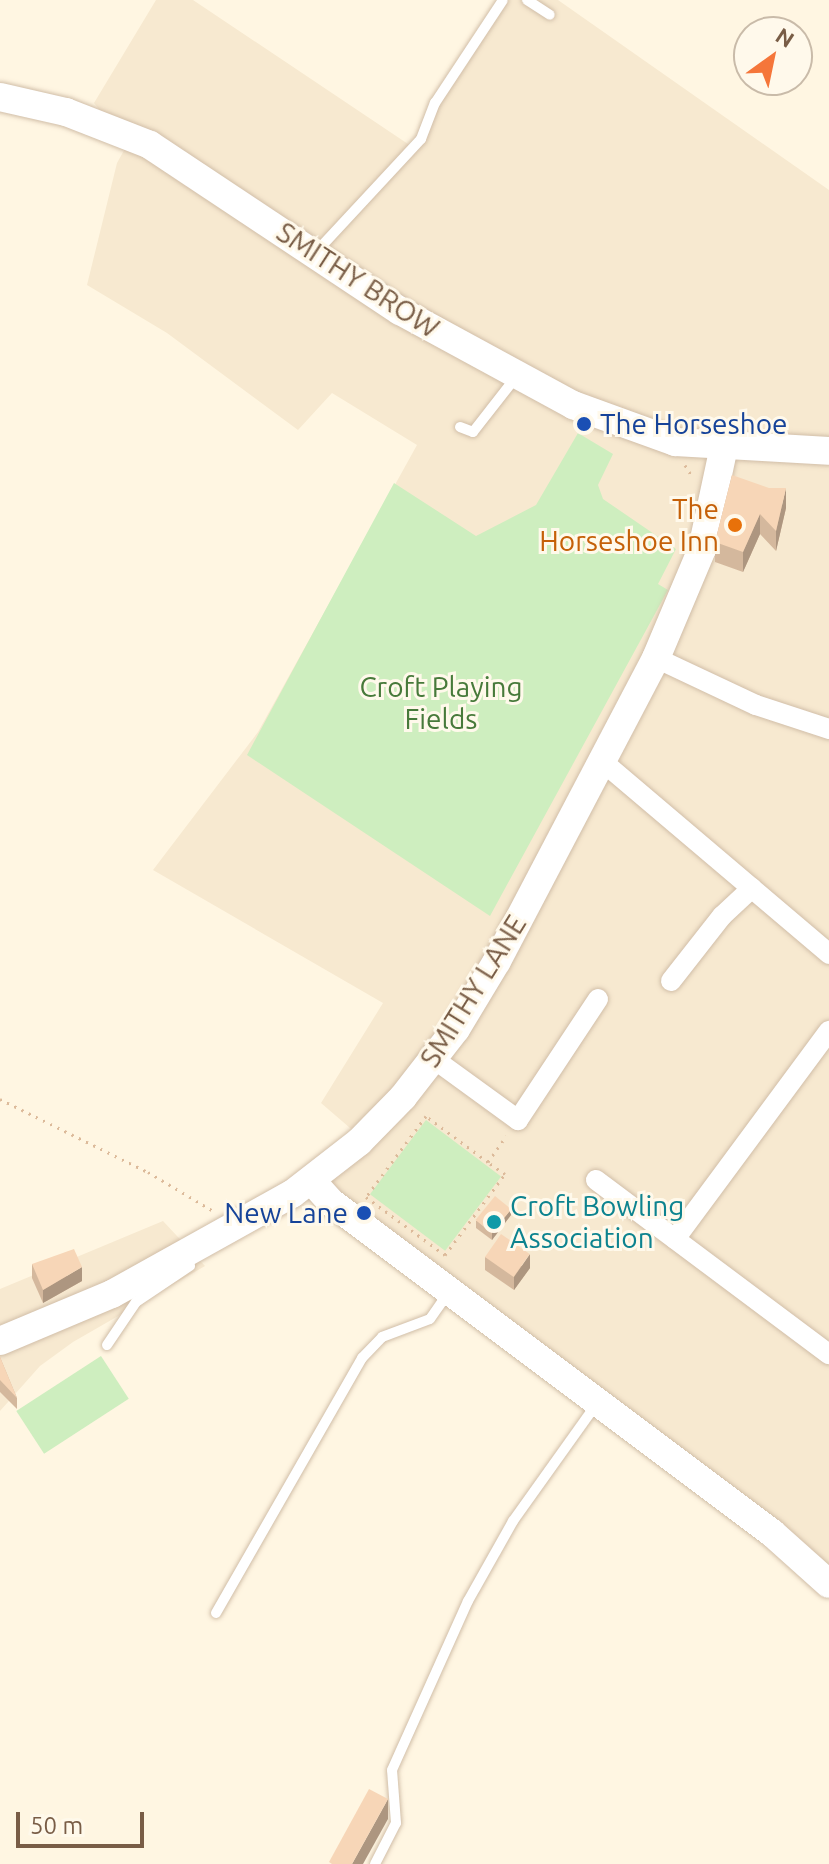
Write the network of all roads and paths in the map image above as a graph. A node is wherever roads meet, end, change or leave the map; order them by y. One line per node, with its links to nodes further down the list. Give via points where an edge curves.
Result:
1 (503, 0): 5 (lane, via 435,103 421,139)
2 (527, 0): 3 (lane)
3 (550, 15)
4 (0, 97): 5 (street, SMITHY BROW, via 66,112 134,137)
5 (315, 253): 6 (street, SMITHY BROW, via 410,317)
6 (517, 375): 7 (lane, via 473,432); 8 (street, SMITHY BROW, via 636,431)
7 (460, 427)
8 (724, 446): 9 (street, SMITHY BROW); 12 (street, SMITHY LANE, via 695,571)
9 (829, 451)
10 (685, 457): 11 (path, via 685,471)
11 (693, 478)
12 (656, 658): 13 (street, via 756,705); 14 (street, SMITHY LANE)
13 (829, 729)
14 (603, 762): 15 (street); 20 (street, SMITHY LANE, via 497,961)
15 (752, 888): 16 (street); 17 (street, via 686,948)
16 (829, 954)
17 (671, 981)
18 (598, 999): 22 (street)
19 (829, 1031): 27 (street)
20 (434, 1059): 22 (street); 24 (street, SMITHY LANE, via 383,1119)
21 (0, 1099): 26 (path, via 207,1203)
22 (518, 1120): 23 (path)
23 (488, 1162): 23 (path, via 505,1174 445,1255 366,1197 426,1116)
24 (311, 1180): 26 (street, SMITHY LANE); 28 (street, via 332,1203)
25 (596, 1180): 27 (street)
26 (228, 1227): 29 (street, SMITHY LANE, via 112,1294); 30 (lane, via 219,1249 136,1302)
27 (675, 1239): 31 (street)
28 (450, 1291): 32 (street); 34 (lane, via 430,1319 382,1337 362,1358)
29 (0, 1341)
30 (107, 1345)
31 (829, 1354)
32 (598, 1401): 33 (street, via 772,1533); 35 (lane, via 513,1521 468,1601 392,1770 396,1823)
33 (829, 1584)
34 (216, 1613)
35 (375, 1864)

